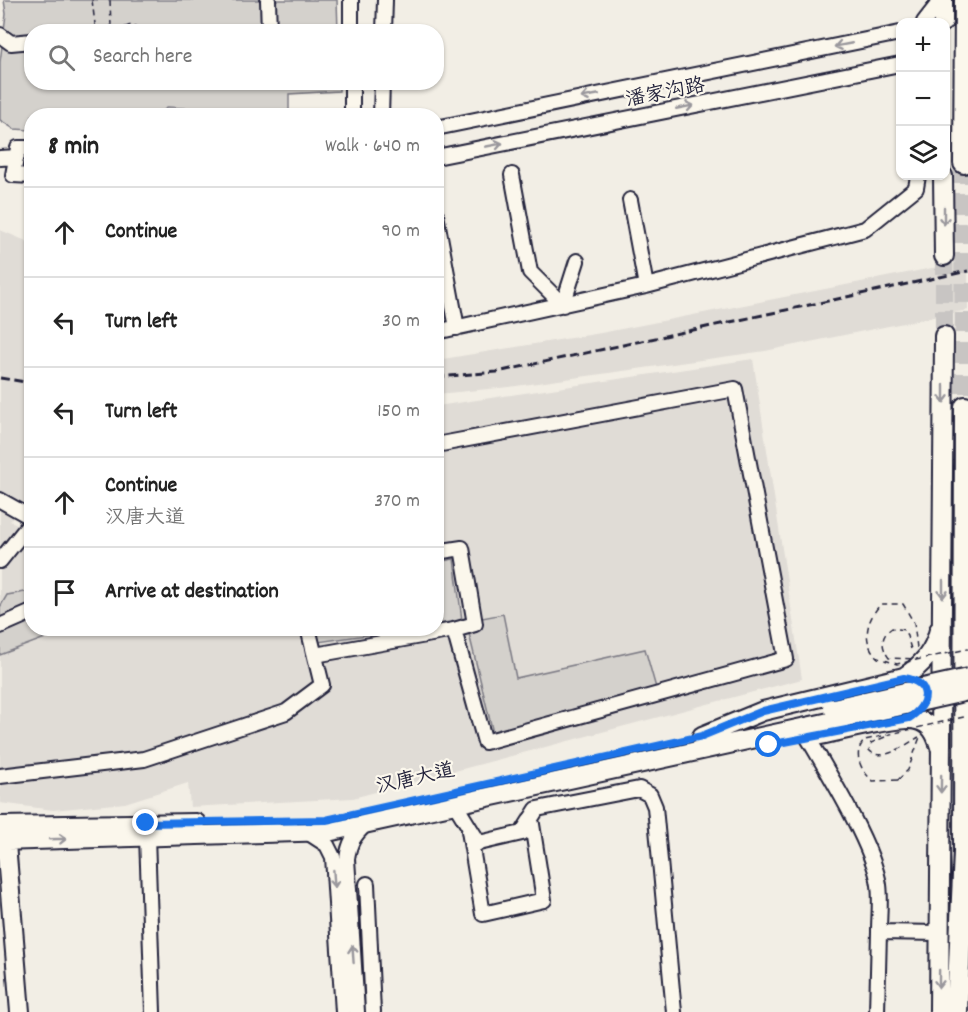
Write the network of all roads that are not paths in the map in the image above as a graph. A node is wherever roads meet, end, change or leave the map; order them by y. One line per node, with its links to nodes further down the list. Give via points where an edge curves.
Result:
1 (268, 0): 8 (street)
2 (351, 0): 9 (street)
3 (385, 0): 10 (street)
4 (942, 0): 6 (street); 7 (main road)
5 (965, 0): 24 (highway)
6 (927, 18)
7 (943, 18)
8 (269, 24)
9 (351, 24)
10 (384, 24)
11 (0, 35): 13 (street, via 11,43)
12 (896, 35): 19 (street, 潘家沟路, one-way to 19)
13 (24, 42)
14 (896, 65): 21 (street, 潘家沟路, one-way to 14)
15 (352, 90): 17 (street)
16 (382, 90): 18 (street)
17 (352, 108)
18 (381, 108)
19 (444, 126)
20 (24, 148): 22 (street, via 18,148)
21 (444, 155)
22 (17, 156): 23 (street); 26 (street, via 13,175)
23 (0, 158)
24 (964, 163)
25 (512, 175): 34 (street, via 530,272)
26 (24, 176)
27 (917, 180): 33 (street, via 916,188 865,229)
28 (943, 180): 30 (main road, one-way to 30)
29 (630, 200): 33 (street)
30 (944, 256)
31 (444, 258): 35 (street)
32 (578, 261): 34 (street)
33 (646, 286): 34 (street)
34 (563, 305): 35 (street)
35 (457, 328): 36 (street)
36 (444, 330)
37 (944, 336): 45 (main road, one-way to 45)
38 (965, 407): 82 (highway, via 964,852)
39 (444, 444): 48 (street, via 735,389 786,659 485,742)
40 (0, 500): 41 (street)
41 (24, 515)
42 (24, 530): 44 (street)
43 (444, 551): 48 (street, via 462,548 476,624)
44 (0, 561)
45 (943, 614): 53 (main road, via 936,645 922,665); 60 (main road)
46 (24, 616): 47 (street)
47 (0, 626)
48 (454, 630): 49 (street)
49 (444, 632)
50 (310, 636): 52 (street)
51 (421, 636): 52 (street)
52 (315, 655): 61 (street, via 322,685 286,712 144,759)
53 (904, 678): 57 (main road, via 917,680 924,687 922,706); 59 (main road, via 763,711)
54 (968, 678): 56 (main road, bridge)
55 (968, 691): 56 (main road, bridge)
56 (833, 714): 59 (main road, 汉唐大道)
57 (909, 718): 58 (main road); 60 (main road, via 919,720)
58 (808, 738): 59 (main road, via 769,745); 72 (street, via 868,853 879,884)
59 (705, 742): 62 (main road, 汉唐大道); 68 (main road, 汉唐大道, via 326,820)
60 (942, 751): 73 (main road, one-way to 73)
61 (0, 776)
62 (533, 787): 63 (main road, 汉唐大道); 64 (street)
63 (455, 804): 65 (main road, 汉唐大道); 66 (street)
64 (534, 814): 66 (street, via 522,833 479,843); 66 (street, via 544,900 483,914); 79 (street, via 639,789 650,795 655,807)
65 (366, 824): 67 (main road, 汉唐大道); 77 (street, one-way to 65, via 347,859 354,835)
66 (468, 826)
67 (308, 832): 69 (main road, 汉唐大道); 76 (street, one-way to 76, via 327,845 333,857)
68 (2, 834): 69 (main road, 汉唐大道, one-way to 69); 71 (main road)
69 (147, 836): 75 (street)
70 (367, 884): 78 (street)
71 (5, 921): 74 (main road)
72 (879, 932): 73 (street); 80 (street)
73 (940, 933): 81 (main road, one-way to 81)
74 (20, 1012)
75 (153, 1012)
76 (343, 1012)
77 (357, 1012)
78 (373, 1012)
79 (674, 1012)
80 (877, 1012)
81 (939, 1012)
82 (957, 1012)

